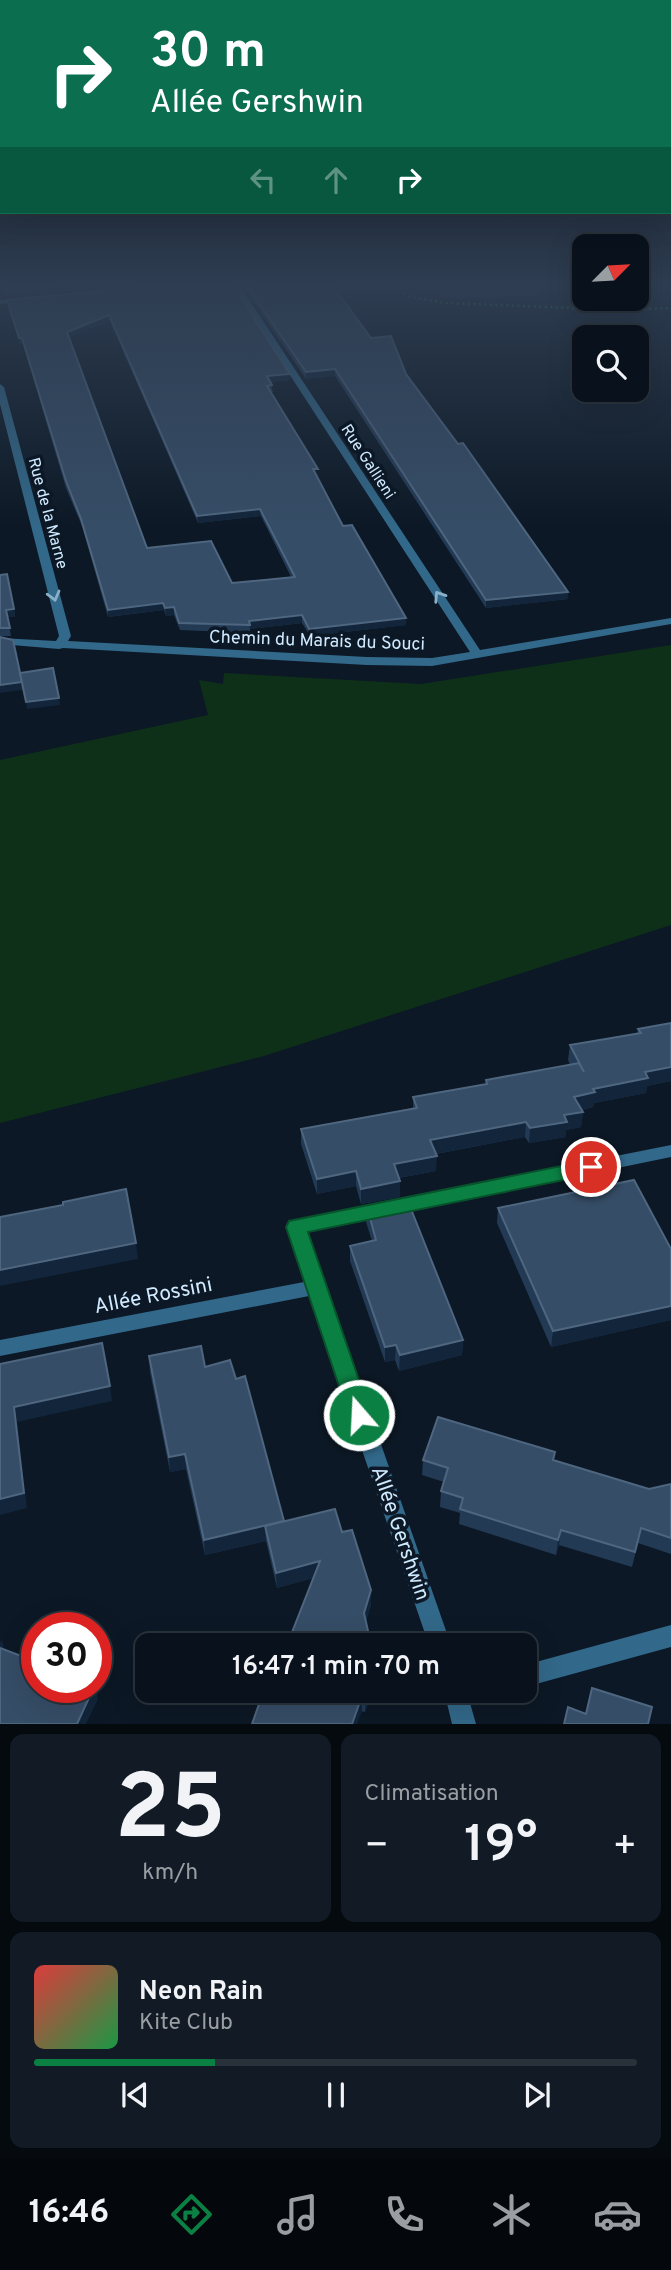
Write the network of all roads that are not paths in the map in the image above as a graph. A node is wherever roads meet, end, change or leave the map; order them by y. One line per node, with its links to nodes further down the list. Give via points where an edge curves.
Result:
1 (289, 366): 6 (street, Rue Gallieni, one-way to 1)
2 (0, 387): 5 (street, Rue de la Marne, one-way to 5, via 65,636)
3 (671, 621): 6 (street, Chemin du Marais du Souci)
4 (0, 641): 5 (street, Chemin du Marais du Souci)
5 (59, 646): 6 (street, Chemin du Marais du Souci, via 396,662 432,662)
6 (476, 653)
7 (671, 1151): 8 (street, Allée Gershwin, via 296,1227)
8 (314, 1287): 9 (street, Allée Rossini); 10 (street, Allée Gershwin)
9 (0, 1348)
10 (436, 1633)
11 (671, 1636): 12 (street)
12 (537, 1673)
13 (463, 1703): 14 (street)
14 (464, 1724)

